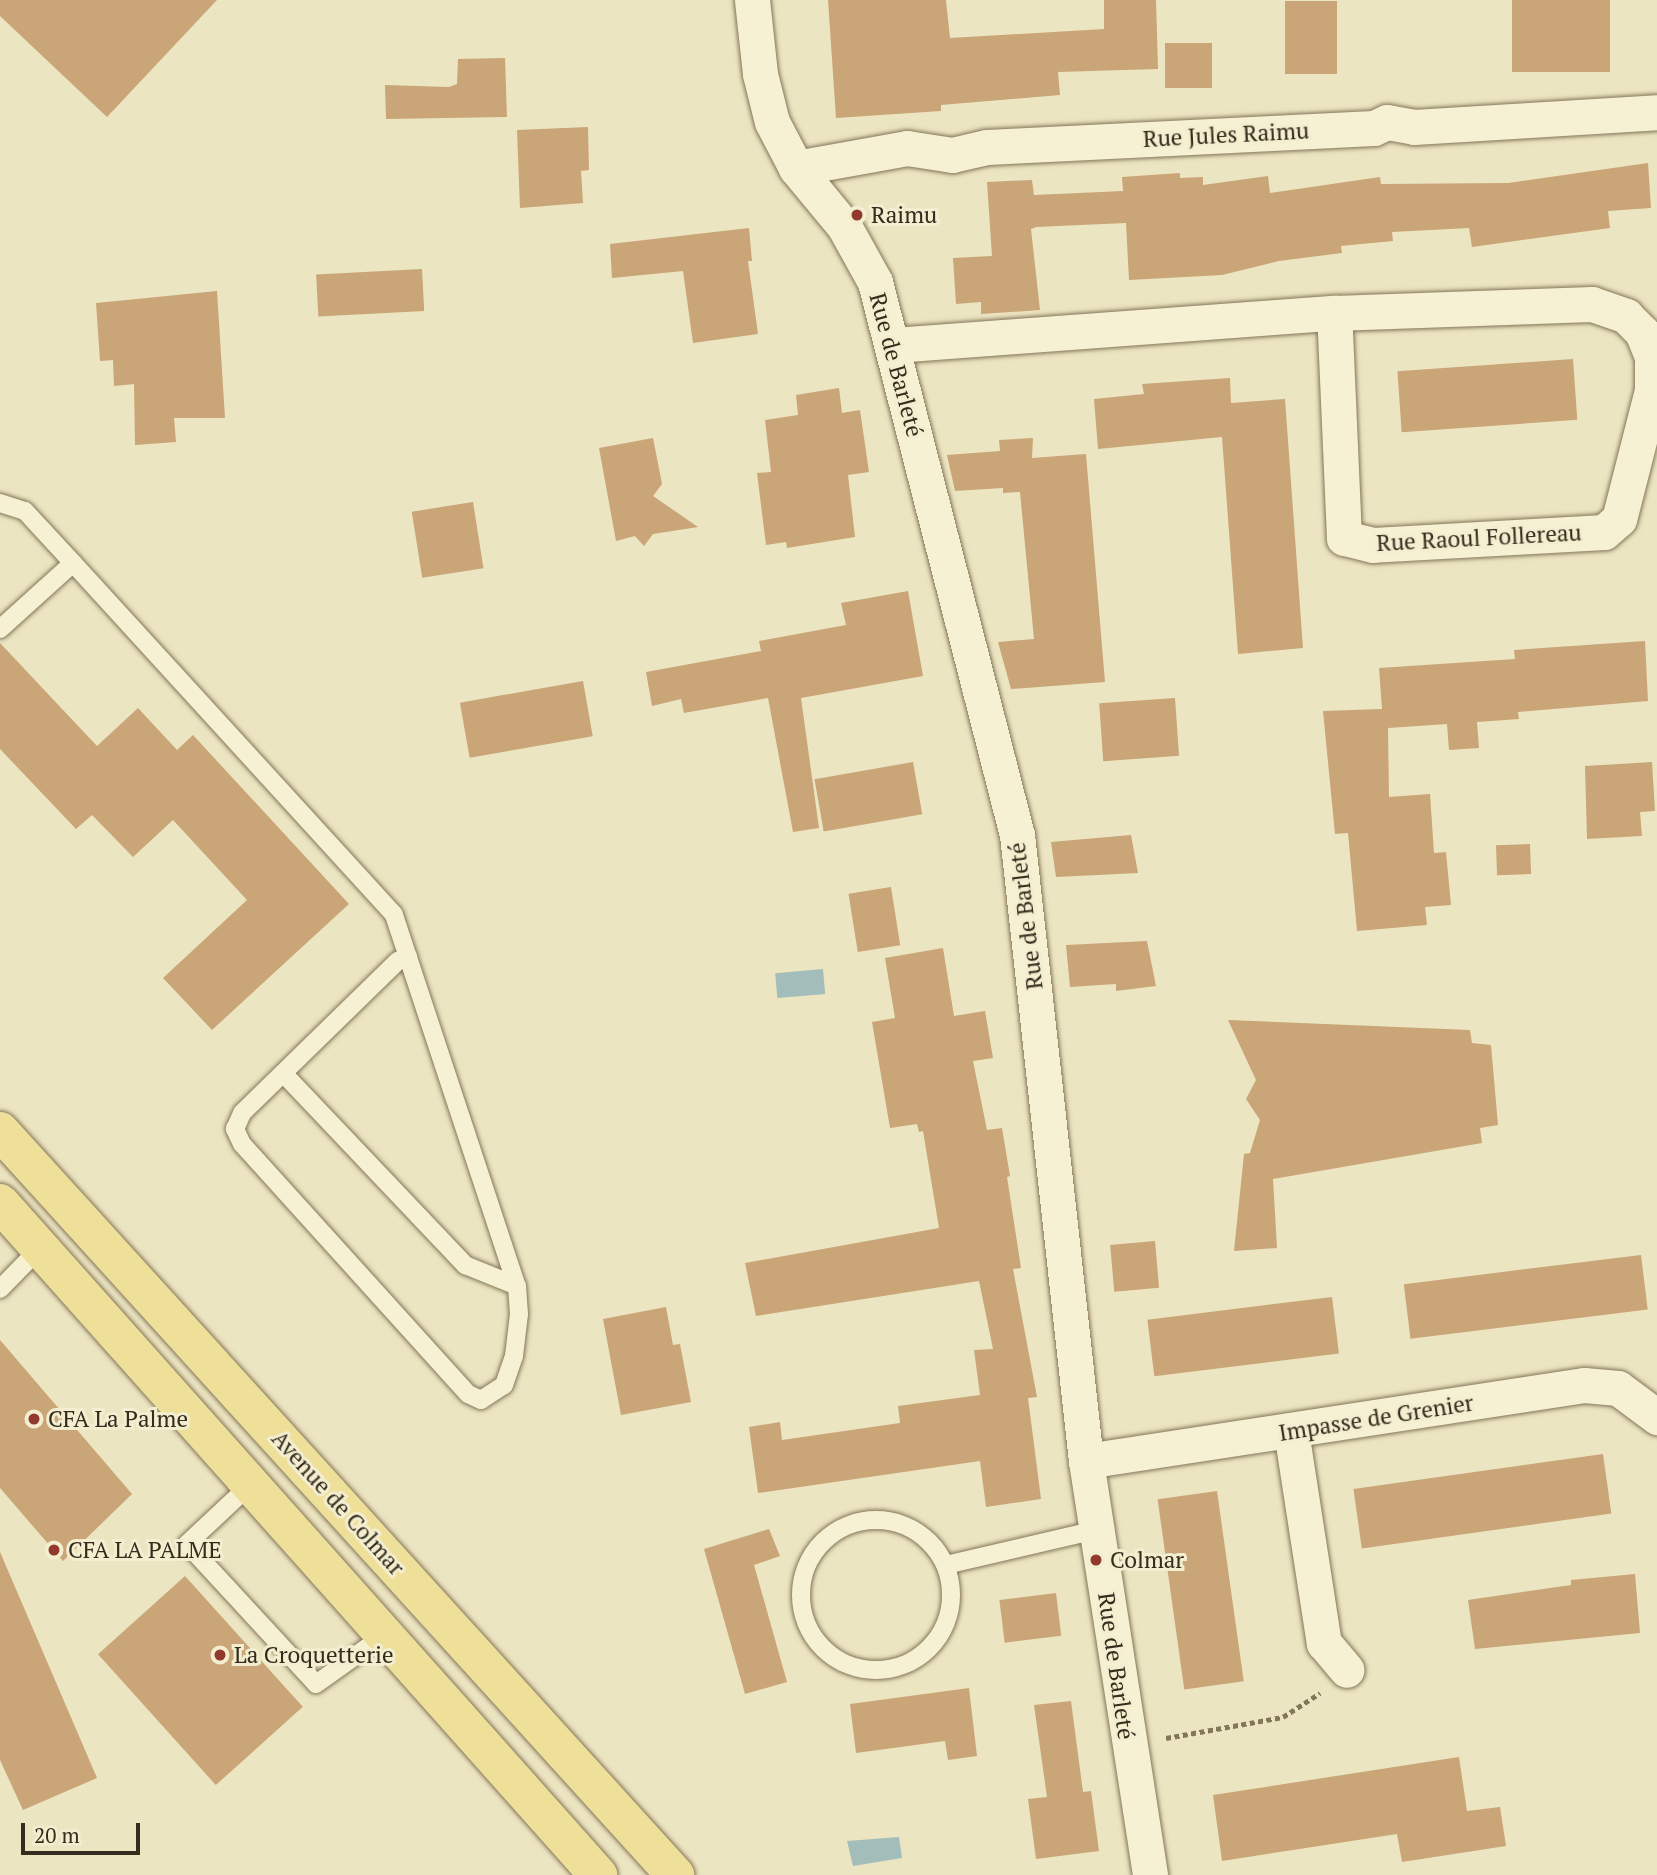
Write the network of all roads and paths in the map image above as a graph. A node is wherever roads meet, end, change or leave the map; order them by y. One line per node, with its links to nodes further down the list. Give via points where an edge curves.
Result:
1 (752, 0): 3 (street, Rue de Barleté, via 760,74 772,122)
2 (1657, 112): 3 (street, Rue Jules Raimu, via 1414,127 1387,121 1374,128 987,147 952,155 907,148)
3 (796, 168): 5 (street, Rue de Barleté, via 863,257)
4 (1334, 313): 4 (street, Rue Raoul Follereau, via 1592,304 1626,316 1649,346 1652,390 1619,519 1604,532 1373,545 1344,538); 5 (street, Rue Raoul Follereau)
5 (894, 345): 18 (street, Rue de Barleté, via 1017,835)
6 (0, 503): 7 (lane, via 24,512)
7 (73, 563): 8 (lane); 9 (lane, via 394,915)
8 (0, 629)
9 (408, 957): 10 (lane, via 398,961); 14 (lane)
10 (283, 1073): 14 (lane, via 465,1265); 14 (lane, via 242,1114 235,1129 242,1144 468,1394 481,1400 504,1385 514,1356 519,1314)
11 (0, 1131): 26 (main road, Avenue de Colmar)
12 (0, 1203): 13 (main road)
13 (40, 1248): 15 (lane); 19 (main road)
14 (516, 1286)
15 (0, 1289)
16 (1657, 1417): 17 (street, Impasse de Grenier, via 1618,1388 1584,1385)
17 (1291, 1431): 18 (street, Impasse de Grenier); 23 (street, via 1324,1643)
18 (1086, 1461): 20 (street, Rue de Barleté)
19 (250, 1485): 22 (main road); 22 (lane, via 187,1544 316,1684 372,1644)
20 (1096, 1530): 21 (lane); 24 (street, Rue de Barleté)
21 (946, 1565): 21 (lane, via 932,1543 912,1528 875,1520 839,1529 819,1545 806,1566 800,1591 803,1616 814,1639 832,1657 853,1668 903,1667 924,1655 941,1636 951,1613)
22 (395, 1647): 25 (main road)
23 (1347, 1670): 24 (path, via 1283,1717)
24 (1128, 1745): 27 (street, Rue de Barleté)
25 (598, 1875)
26 (675, 1875)
27 (1150, 1875)

